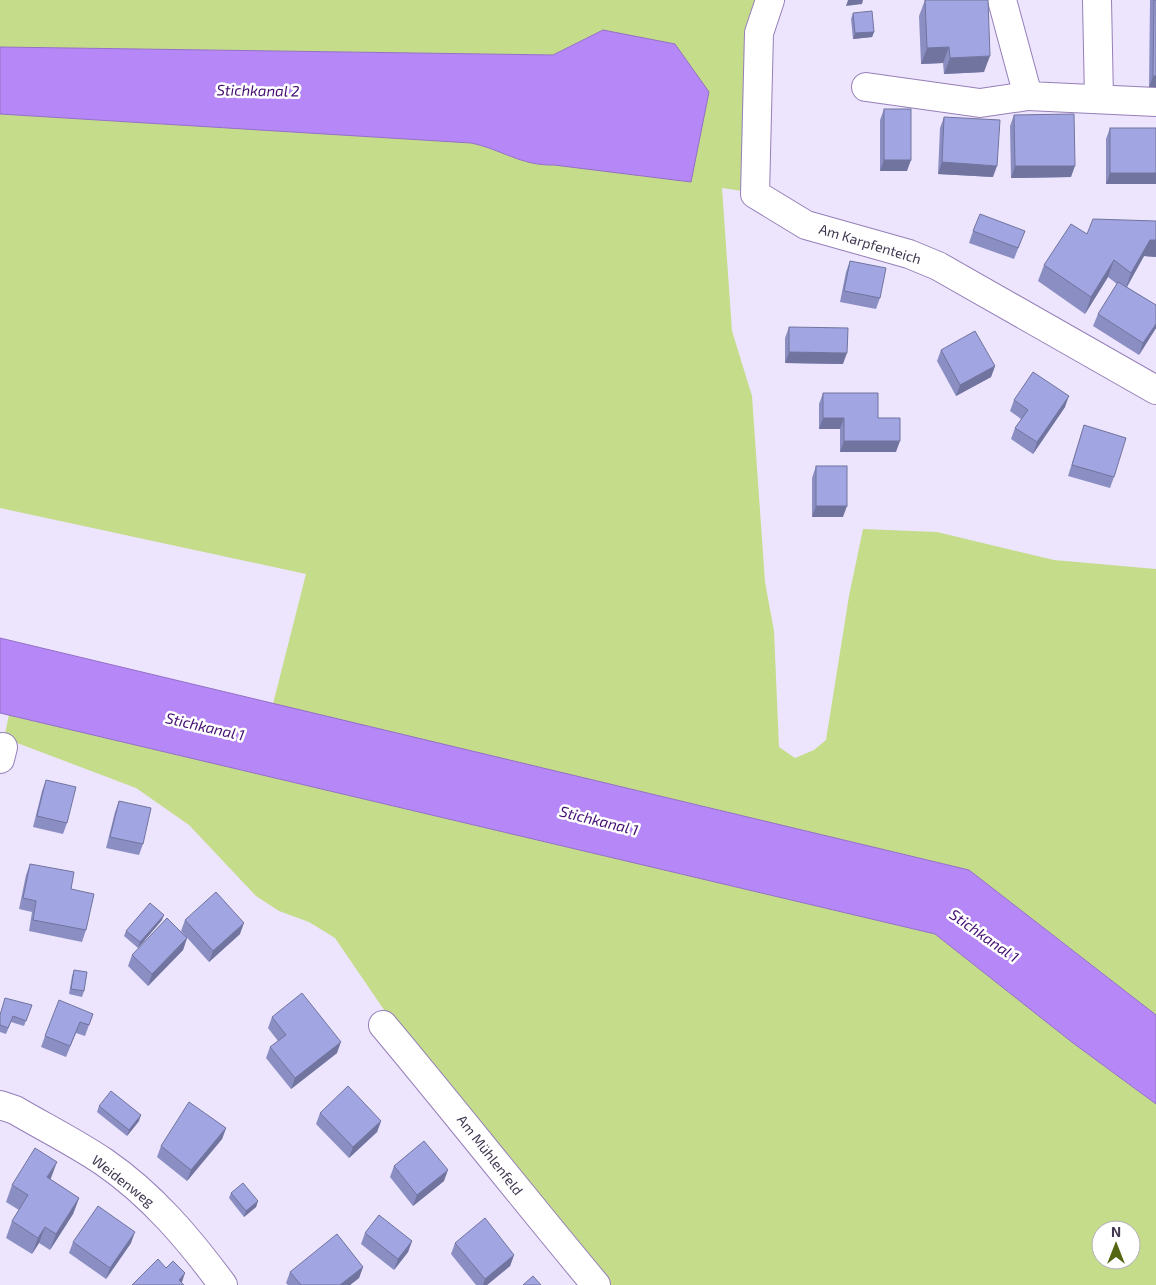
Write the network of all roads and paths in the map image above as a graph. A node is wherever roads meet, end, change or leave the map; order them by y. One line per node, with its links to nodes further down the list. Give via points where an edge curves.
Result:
1 (770, 0): 8 (street, Am Karpfenteich, via 759,33 755,194 806,225 909,254 938,266)
2 (1002, 0): 5 (street)
3 (1097, 0): 6 (street)
4 (866, 87): 5 (street, via 980,102)
5 (1028, 96): 6 (street)
6 (1099, 99): 7 (street)
7 (1156, 102)
8 (1156, 390)
9 (383, 1025): 12 (street, Am Mühlenfeld)
10 (0, 1105): 11 (street, Weidenweg, via 15,1110 104,1162 145,1195 192,1243)
11 (223, 1285)
12 (596, 1285)

